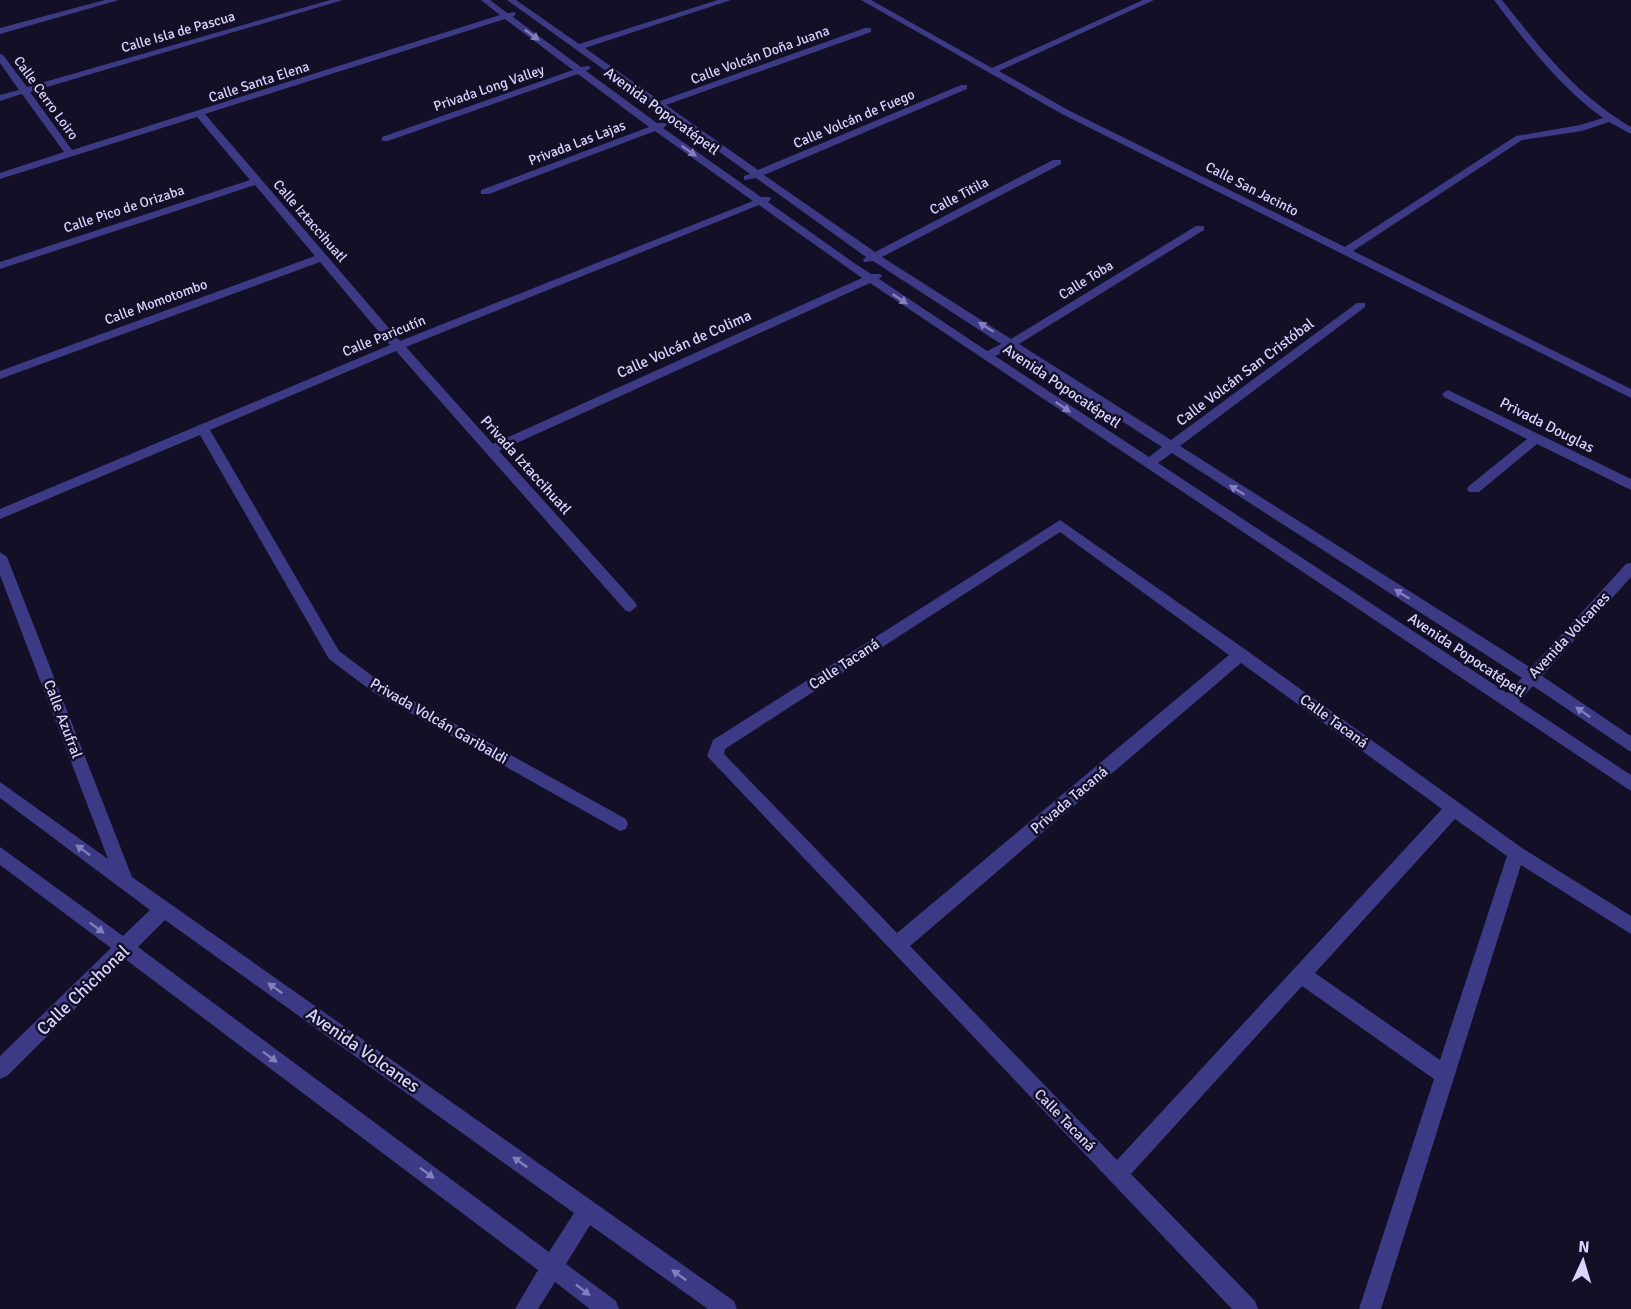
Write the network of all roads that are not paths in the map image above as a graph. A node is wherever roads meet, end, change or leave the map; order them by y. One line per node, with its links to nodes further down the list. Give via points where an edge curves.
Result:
1 (115, 0): 12 (street)
2 (339, 0): 19 (street, Calle Isla de Pascua)
3 (485, 0): 10 (street, Avenida Popocatépetl)
4 (511, 0): 9 (street, Avenida Popocatépetl)
5 (727, 0): 13 (street)
6 (865, 0): 17 (street, Calle San Jacinto)
7 (1150, 0): 17 (street)
8 (1498, 0): 25 (street, via 1568,87)
9 (525, 11): 10 (street, Calle Santa Elena); 13 (street, Avenida Popocatépetl)
10 (506, 16): 16 (street, Avenida Popocatépetl, one-way to 16); 23 (street, Calle Santa Elena)
11 (868, 30): 21 (street, Calle Volcán Doña Juana)
12 (0, 31)
13 (579, 47): 15 (street, Avenida Popocatépetl)
14 (0, 57): 19 (street, Calle Cerro Loiro)
15 (601, 62): 16 (street, Privada Long Valley); 21 (street, Avenida Popocatépetl)
16 (579, 70): 22 (street, Avenida Popocatépetl); 28 (street, Privada Long Valley)
17 (992, 71): 39 (street, Calle San Jacinto, via 1065,112)
18 (964, 87): 31 (street, Calle Volcán de Fuego)
19 (25, 91): 20 (street, Calle Isla de Pascua); 29 (street, Calle Cerro Loiro)
20 (0, 98)
21 (660, 105): 22 (street, Calle Volcán Doña Juana); 24 (street, Avenida Popocatépetl)
22 (637, 113): 26 (street, Avenida Popocatépetl)
23 (200, 115): 29 (street, Calle Santa Elena); 33 (street, Calle Iztaccihuatl)
24 (680, 119): 26 (street, Privada Las Lajas); 31 (street, Avenida Popocatépetl)
25 (1609, 119): 27 (street); 39 (street, via 1582,128 1519,138)
26 (656, 127): 34 (street, Avenida Popocatépetl, one-way to 34); 35 (street, Privada Las Lajas)
27 (1631, 131)
28 (385, 139)
29 (71, 155): 32 (street, Calle Santa Elena)
30 (1057, 162): 41 (street, Calle Titila)
31 (755, 175): 34 (street, Calle Volcán de Fuego); 36 (street, Avenida Popocatépetl)
32 (0, 176)
33 (257, 181): 40 (street, Calle Iztaccihuatl); 42 (street, Calle Pico de Orizaba)
34 (735, 185): 37 (street, Avenida Popocatépetl)
35 (485, 192)
36 (782, 192): 37 (street, Calle Paricutín); 41 (street, Avenida Popocatépetl)
37 (759, 202): 43 (street, Avenida Popocatépetl); 48 (street, Calle Paricutín)
38 (1200, 228): 47 (street, Calle Toba)
39 (1345, 252): 52 (street, Calle San Jacinto)
40 (322, 257): 48 (street, Calle Iztaccihuatl); 50 (street, Calle Momotombo)
41 (874, 257): 43 (street, Calle Titila); 44 (street, Avenida Popocatépetl)
42 (0, 266)
43 (853, 267): 45 (street, Avenida Popocatépetl)
44 (892, 269): 45 (street, Calle Volcán de Colima); 47 (street, Avenida Popocatépetl, one-way to 44)
45 (870, 279): 49 (street, Avenida Popocatépetl, one-way to 49); 56 (street, Calle Volcán de Colima)
46 (1361, 305): 55 (street, Calle Volcán San Cristóbal)
47 (1012, 343): 49 (street, Calle Toba); 55 (street, Avenida Popocatépetl)
48 (398, 346): 53 (street, Calle Paricutín); 56 (street, Privada Iztaccihuatl)
49 (986, 356): 57 (street, Avenida Popocatépetl, one-way to 57)
50 (0, 375)
51 (1448, 394): 54 (street, Privada Douglas)
52 (1631, 394)
53 (202, 428): 60 (street, Calle Paricutín); 71 (street, Privada Volcán Garibaldi, via 334,655 378,688)
54 (1536, 438): 58 (street, Privada Douglas); 59 (street)
55 (1172, 449): 57 (street, Calle Volcán San Cristóbal); 65 (street, Avenida Popocatépetl, one-way to 55)
56 (490, 450): 63 (street, Privada Iztaccihuatl)
57 (1148, 464): 66 (street, Avenida Popocatépetl)
58 (1631, 485)
59 (1474, 489)
60 (0, 514)
61 (0, 556): 74 (street, Calle Azufral)
62 (1631, 568): 65 (street, Avenida Volcanes)
63 (630, 606)
64 (1241, 654): 70 (street, Calle Tacaná); 77 (street, Privada Tacaná); 77 (street, Calle Tacaná, via 1060,525 719,745 715,756)
65 (1531, 676): 66 (street, Avenida Volcanes); 67 (street, Avenida Popocatépetl, one-way to 65)
66 (1509, 703): 68 (street, Avenida Popocatépetl)
67 (1631, 746)
68 (1631, 784)
69 (0, 789): 74 (street, Avenida Volcanes, one-way to 69)
70 (1454, 808): 72 (street, Calle Tacaná); 79 (street)
71 (620, 824)
72 (1516, 853): 76 (street, Calle Tacaná); 81 (street)
73 (0, 855): 78 (street, one-way to 78)
74 (125, 882): 75 (street, Avenida Volcanes)
75 (165, 909): 78 (street, Calle Chichonal); 83 (street, Avenida Volcanes, one-way to 75)
76 (1631, 926)
77 (897, 945): 82 (street, Calle Tacaná)
78 (124, 950): 80 (street, Calle Chichonal); 84 (street, one-way to 84)
79 (1302, 975): 81 (street); 82 (street)
80 (0, 1069)
81 (1445, 1075): 89 (street)
82 (1117, 1174): 88 (street, Calle Tacaná)
83 (588, 1209): 84 (street); 87 (street, Avenida Volcanes, one-way to 83)
84 (554, 1267): 85 (street); 86 (street, one-way to 86)
85 (526, 1309)
86 (608, 1309)
87 (726, 1309)
88 (1246, 1309)
89 (1370, 1309)

